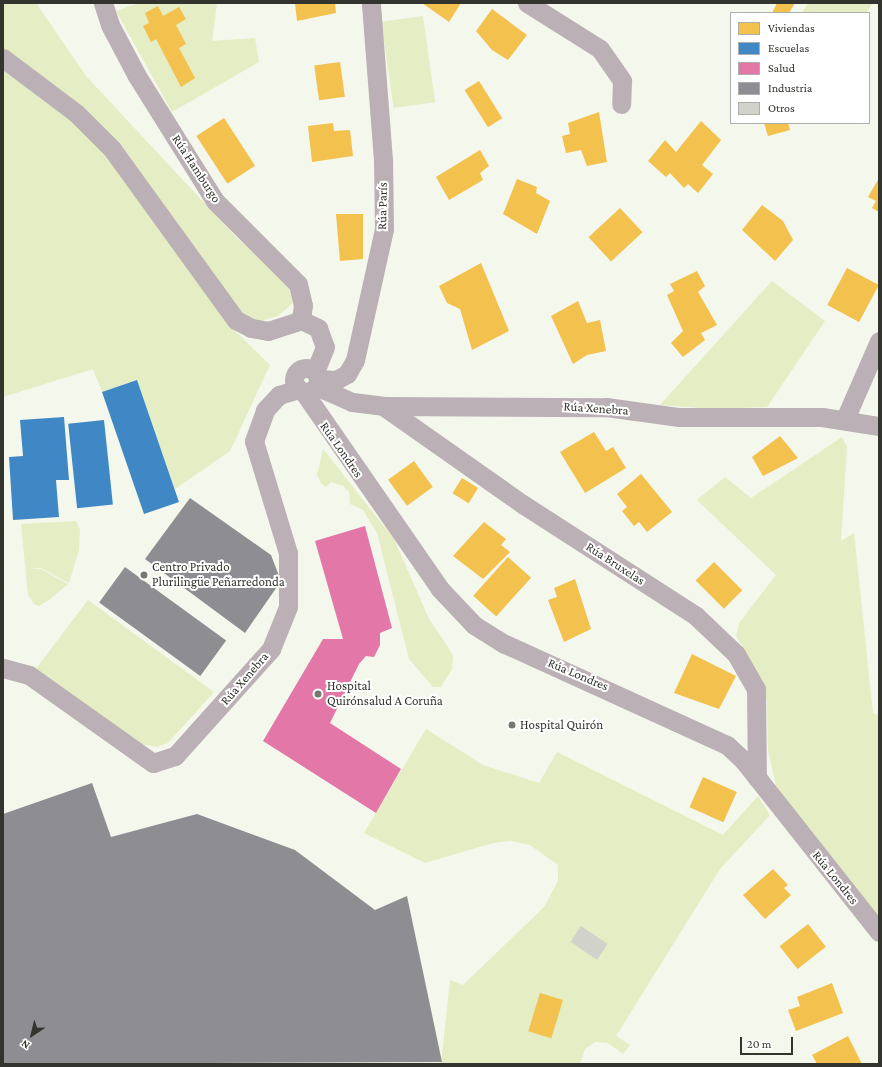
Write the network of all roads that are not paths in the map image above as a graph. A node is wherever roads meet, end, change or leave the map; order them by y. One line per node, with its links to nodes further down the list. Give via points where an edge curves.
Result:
1 (103, 3): 6 (street, Rúa Hamburgo, via 110,25 137,76 215,201 298,284 303,305)
2 (371, 3): 8 (street, Rúa París, via 383,160 384,229 355,360 347,374 336,380)
3 (527, 3): 5 (street, via 600,49 622,81)
4 (3, 58): 6 (street, via 76,113 112,148 236,320 251,328 268,331)
5 (621, 104)
6 (301, 320): 8 (street, via 318,328 325,347)
7 (879, 341): 10 (street)
8 (310, 384): 9 (street, Rúa Xenebra, via 352,402); 12 (street, Rúa Xenebra, via 279,395 265,410 254,441 288,553 288,607 270,649 174,756 153,763 29,675); 13 (street, Rúa Londres, via 440,589 474,625 505,644 727,745)
9 (383, 406): 10 (street, Rúa Xenebra, via 606,407 706,419 791,416); 13 (street, Rúa Bruxelas, via 524,505 696,616 736,654 756,689)
10 (845, 419): 11 (street, Rúa Xenebra)
11 (879, 426)
12 (3, 668)
13 (757, 778): 14 (street, Rúa Londres)
14 (879, 932)

